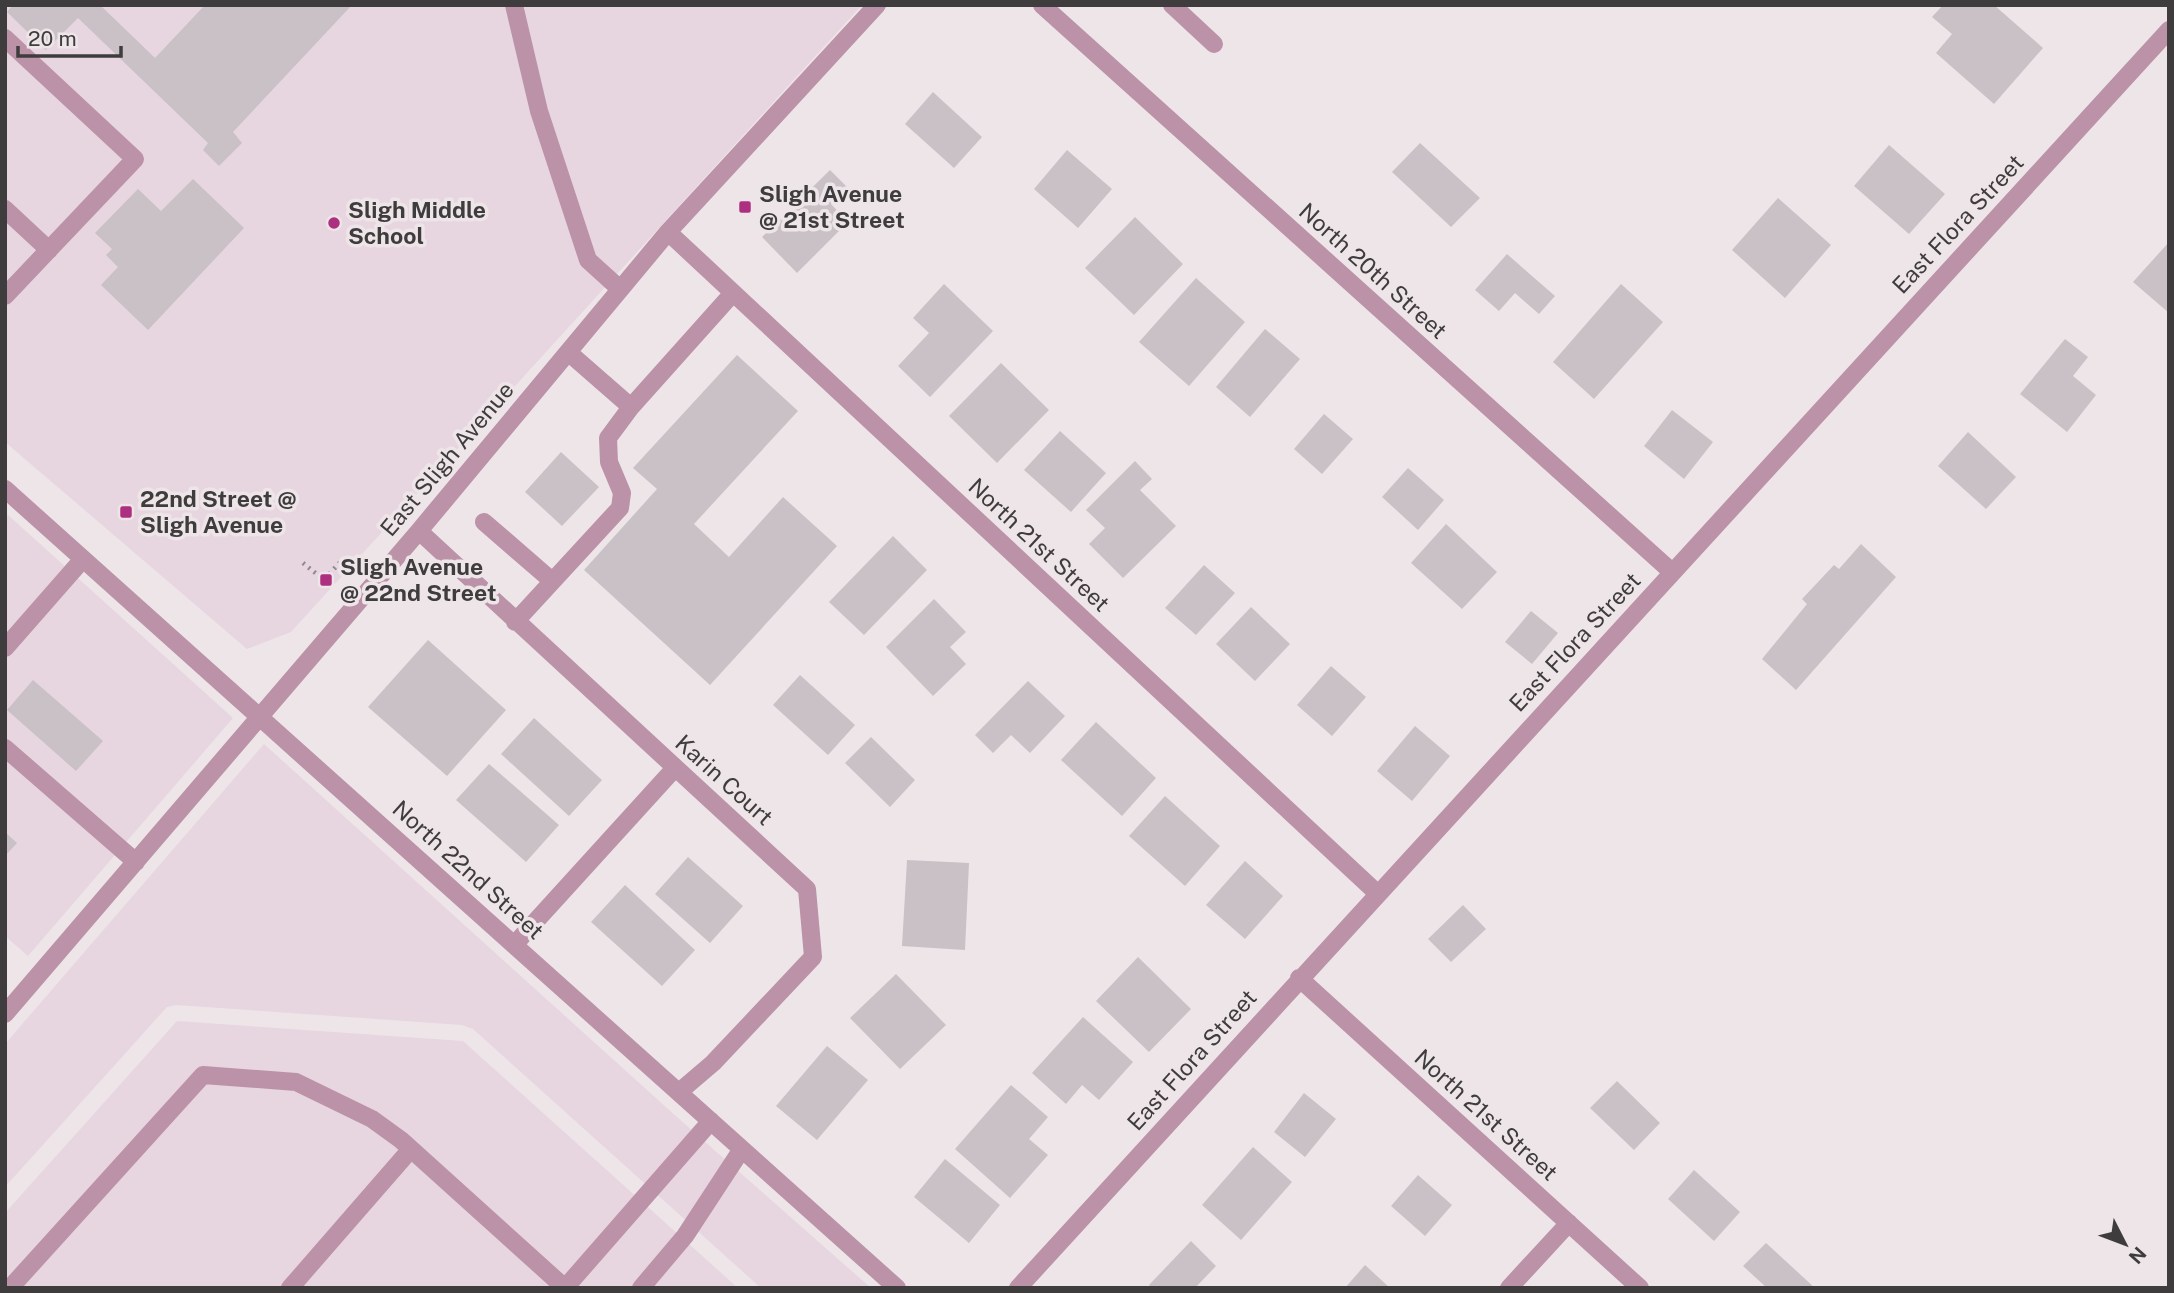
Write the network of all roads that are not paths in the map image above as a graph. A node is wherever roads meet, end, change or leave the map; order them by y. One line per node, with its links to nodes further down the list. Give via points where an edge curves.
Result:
1 (514, 5): 11 (street, via 539,111 587,260)
2 (877, 5): 9 (street, East Sligh Avenue)
3 (1042, 5): 20 (street, North 20th Street)
4 (1172, 5): 7 (street)
5 (2169, 30): 20 (street, East Flora Street)
6 (5, 38): 10 (street, via 135,159)
7 (1214, 44)
8 (5, 209): 10 (street)
9 (668, 232): 11 (street, East Sligh Avenue); 12 (street, North 21st Street)
10 (49, 250): 13 (street)
11 (620, 289): 14 (street, East Sligh Avenue)
12 (733, 293): 15 (street); 28 (street, North 21st Street)
13 (5, 296)
14 (568, 352): 15 (street); 18 (street, East Sligh Avenue)
15 (631, 407): 21 (street, via 608,438 609,462 622,493 620,508)
16 (6, 491): 19 (street, North 22nd Street)
17 (484, 522): 21 (street)
18 (419, 531): 22 (street, Karin Court); 24 (street, East Sligh Avenue)
19 (83, 559): 23 (street); 24 (street, North 22nd Street)
20 (1672, 572): 28 (street, East Flora Street)
21 (551, 580): 22 (street)
22 (515, 622): 26 (street, Karin Court)
23 (5, 648)
24 (260, 718): 27 (street, East Sligh Avenue); 29 (street, North 22nd Street)
25 (5, 748): 27 (street)
26 (674, 768): 29 (street); 32 (street, Karin Court, via 807,889 813,957 713,1063)
27 (136, 862): 31 (street, East Sligh Avenue)
28 (1377, 893): 30 (street, East Flora Street)
29 (514, 945): 32 (street, North 22nd Street)
30 (1299, 978): 36 (street, North 21st Street); 42 (street, East Flora Street)
31 (5, 1014)
32 (679, 1092): 33 (street, North 22nd Street)
33 (711, 1121): 35 (street, North 22nd Street); 39 (street)
34 (411, 1149): 37 (street, via 372,1119 296,1082 204,1075); 38 (street); 39 (street)
35 (742, 1149): 40 (street, via 685,1236); 41 (street, North 22nd Street)
36 (1569, 1223): 43 (street); 44 (street, North 21st Street)
37 (10, 1288)
38 (290, 1288)
39 (565, 1288)
40 (641, 1288)
41 (897, 1288)
42 (1018, 1288)
43 (1509, 1288)
44 (1640, 1288)

